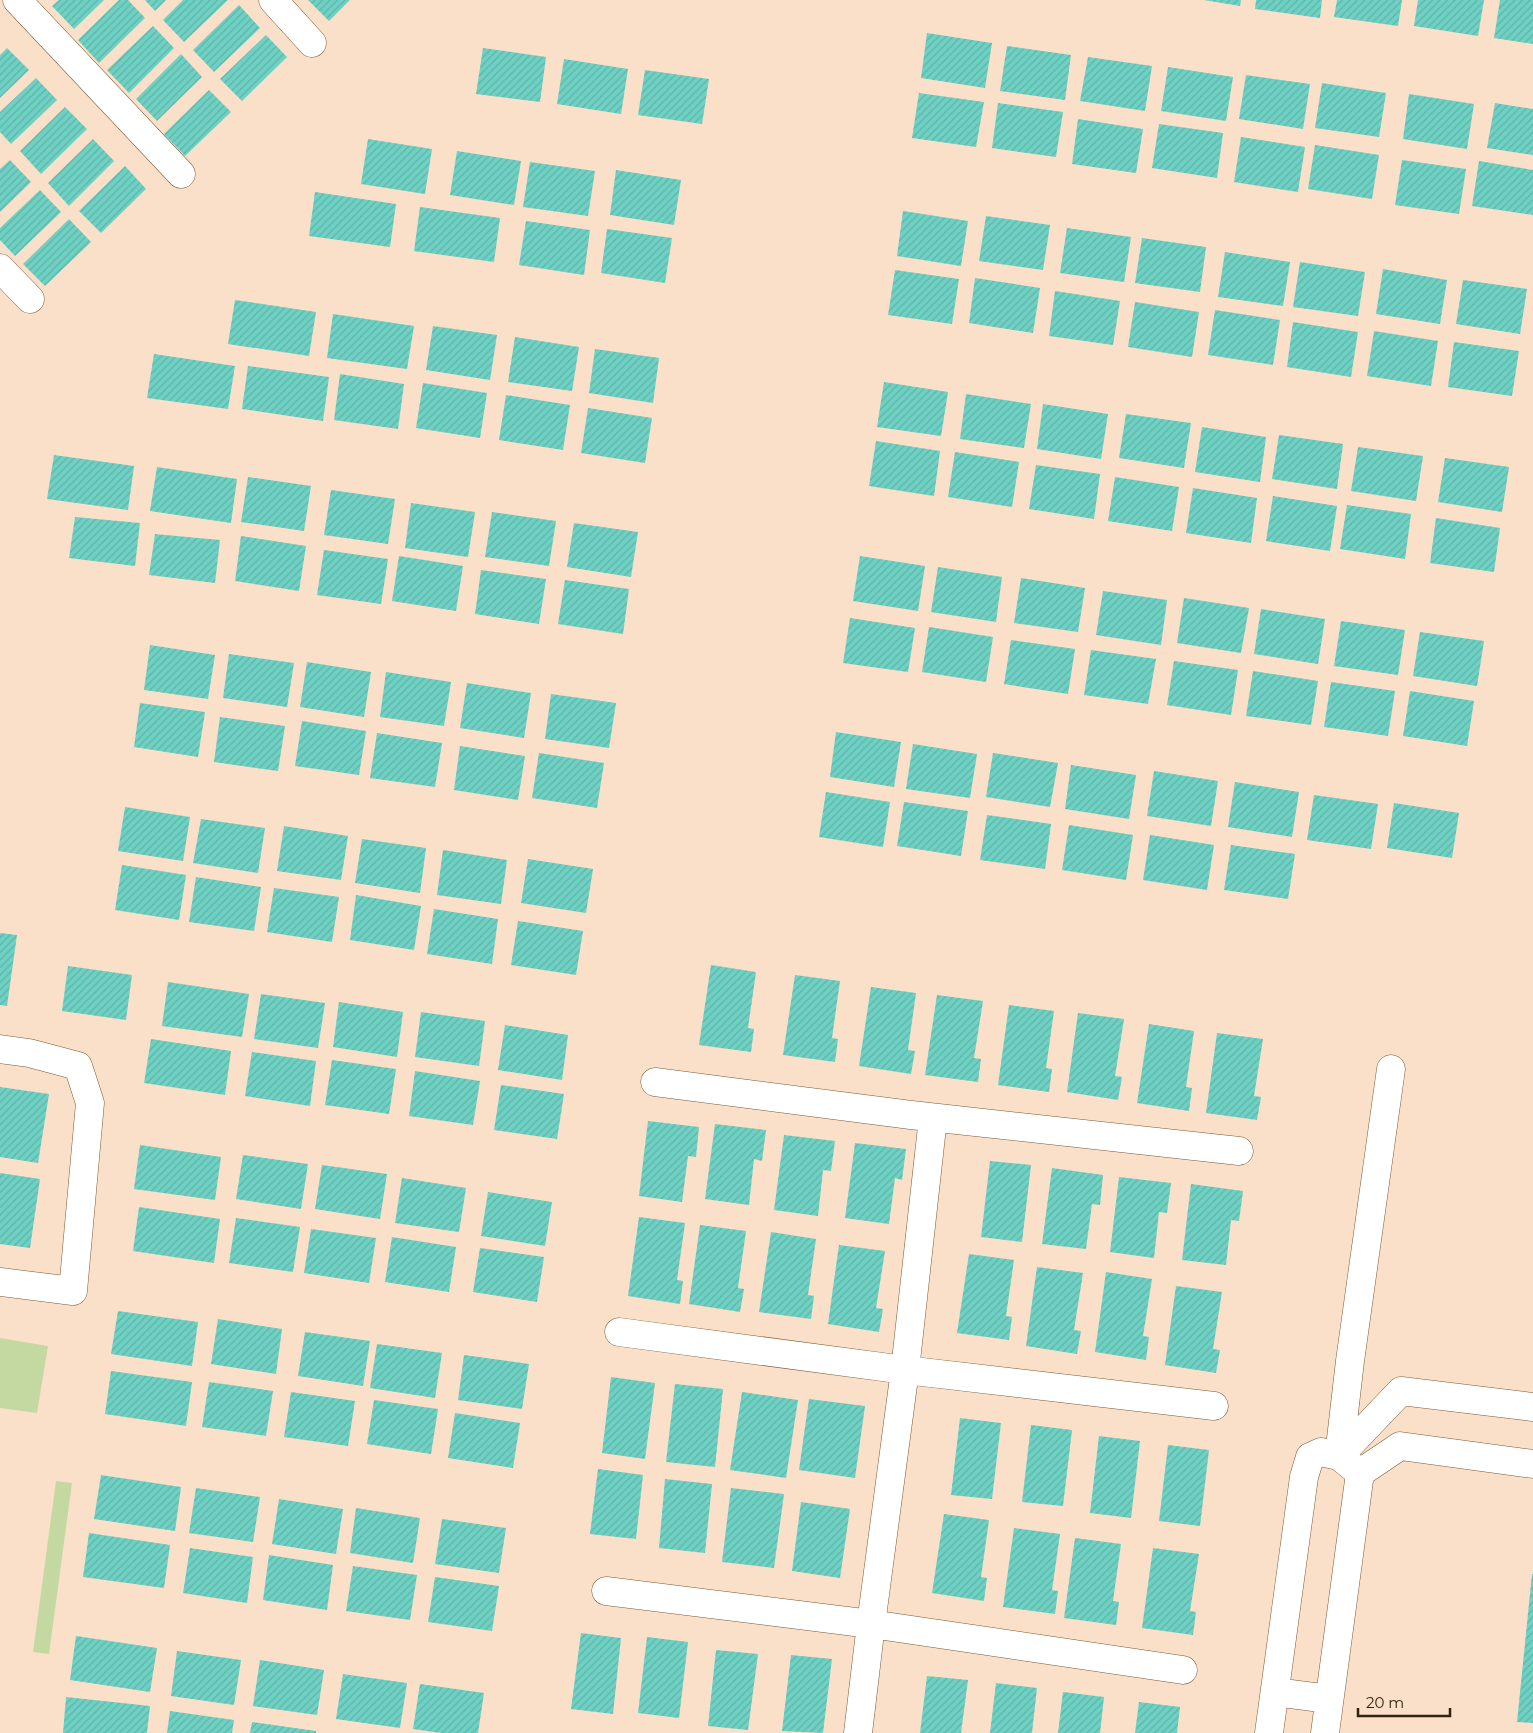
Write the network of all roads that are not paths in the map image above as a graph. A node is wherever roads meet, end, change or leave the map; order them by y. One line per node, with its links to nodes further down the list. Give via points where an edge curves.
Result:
1 (17, 0): 4 (street)
2 (273, 0): 3 (street)
3 (312, 43)
4 (181, 174)
5 (0, 268): 6 (street)
6 (30, 299)
7 (0, 1049): 12 (street, via 78,1066 90,1103 73,1291)
8 (1392, 1069): 17 (street)
9 (655, 1082): 10 (street)
10 (933, 1118): 11 (street); 14 (street)
11 (1239, 1151)
12 (0, 1282)
13 (619, 1332): 14 (street)
14 (906, 1370): 15 (street); 21 (street)
15 (1214, 1406)
16 (1533, 1408): 17 (street, via 1401,1391)
17 (1339, 1456): 19 (street); 23 (street, via 1321,1452 1310,1457 1304,1477)
18 (1533, 1464): 19 (street, via 1400,1446)
19 (1360, 1473): 24 (street)
20 (606, 1591): 21 (street)
21 (871, 1624): 22 (street); 25 (street)
22 (1183, 1670)
23 (1275, 1692): 24 (street); 26 (street)
24 (1329, 1699): 27 (street)
25 (858, 1733)
26 (1269, 1733)
27 (1325, 1733)

